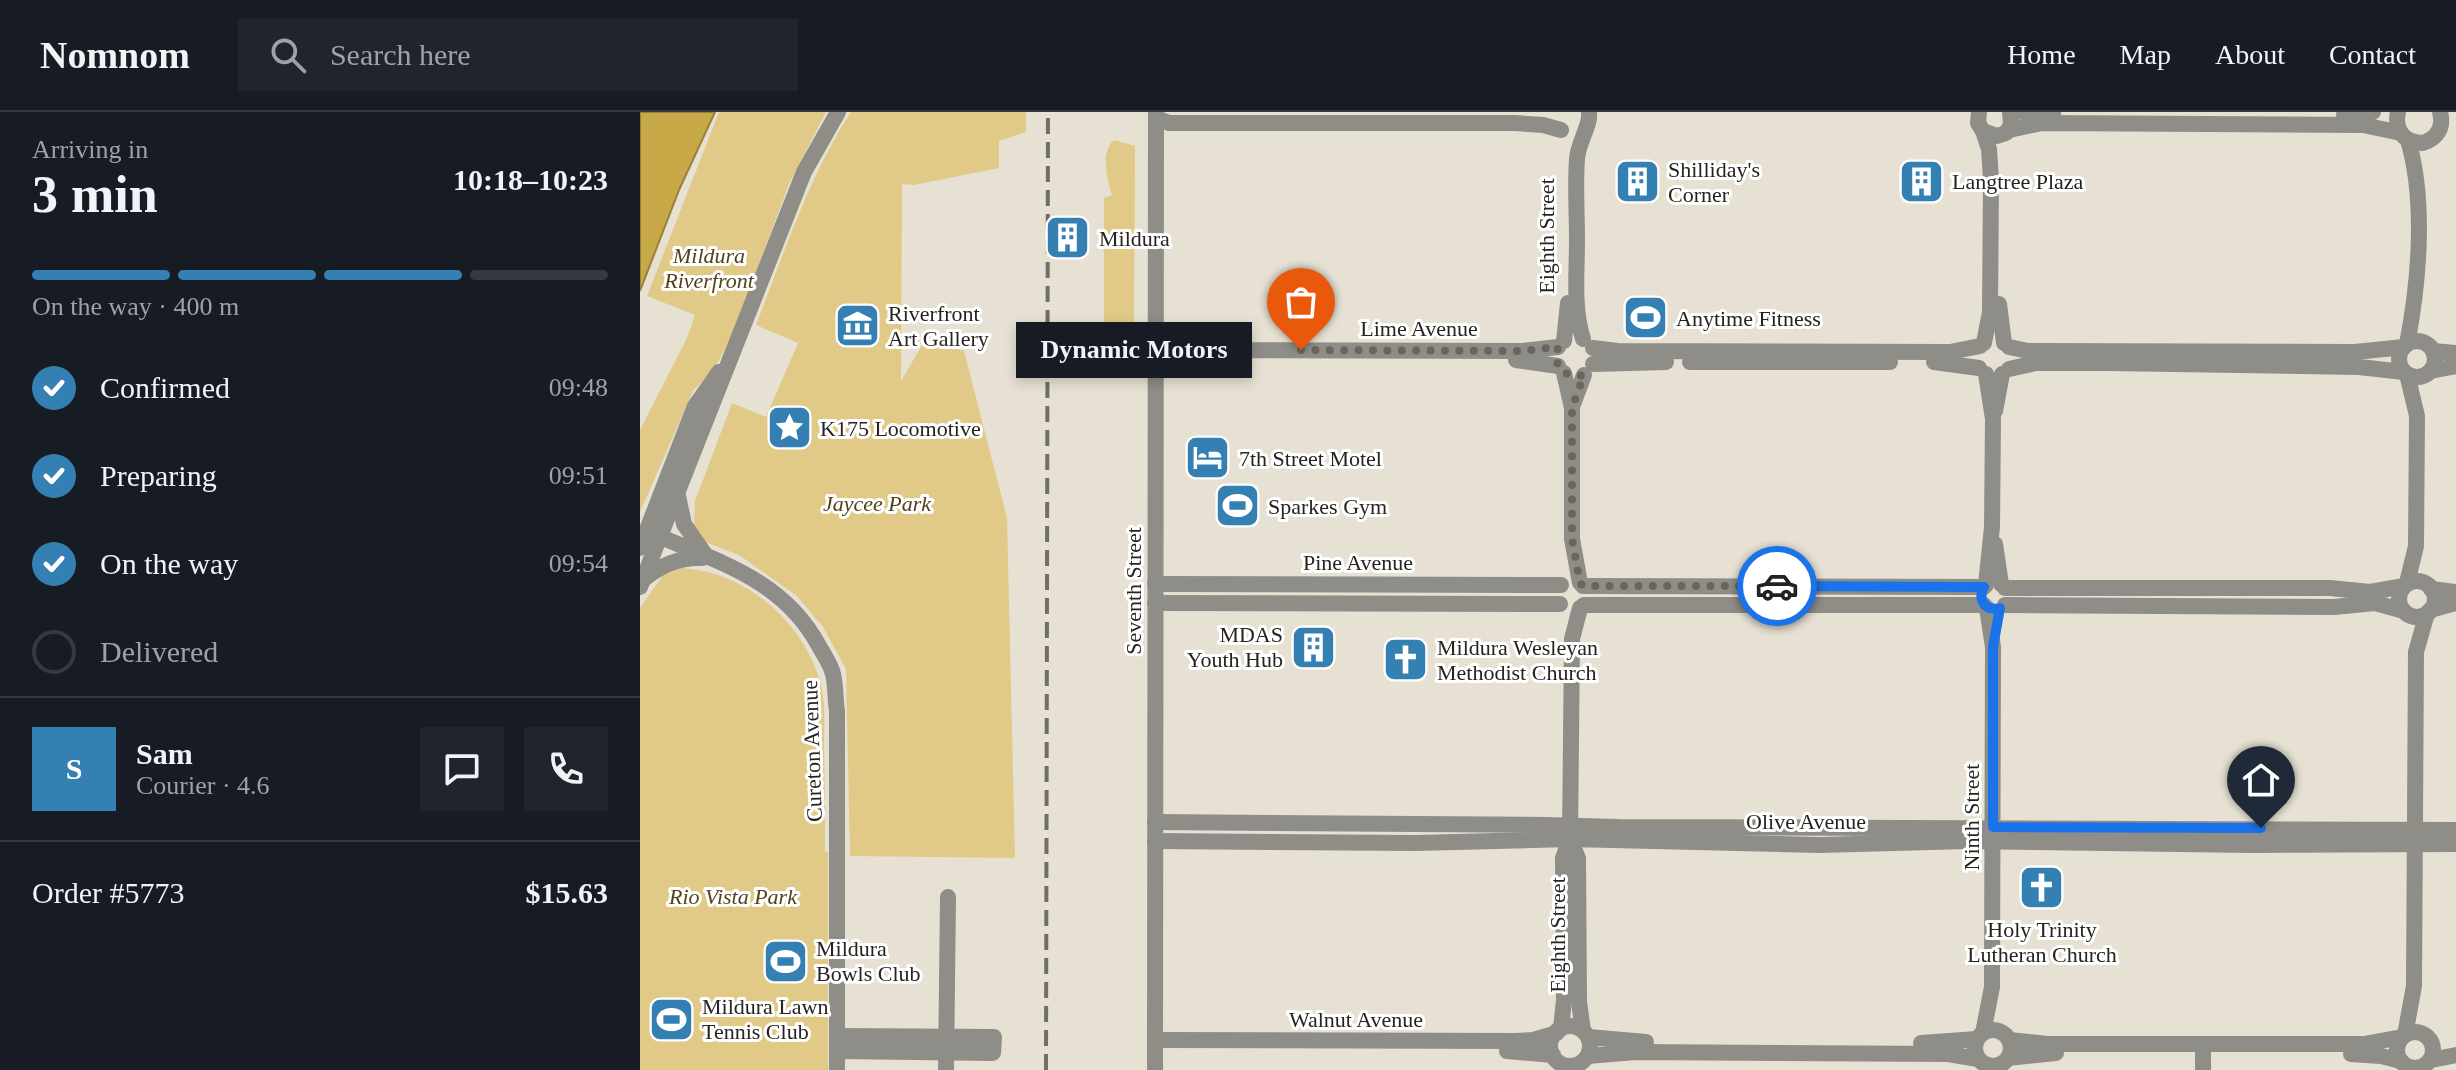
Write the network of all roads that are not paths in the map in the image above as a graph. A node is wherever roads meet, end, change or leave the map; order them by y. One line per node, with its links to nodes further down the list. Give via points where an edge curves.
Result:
1 (838, 112): 27 (street, via 804,172)
2 (1214, 112): 3 (street)
3 (1520, 112)
4 (1557, 112): 14 (street, Eighth Street)
5 (1589, 112): 15 (street, Eighth Street)
6 (1979, 112): 16 (street)
7 (2010, 112): 17 (street)
8 (2022, 112): 9 (street)
9 (2373, 112)
10 (2398, 112): 18 (street)
11 (2440, 112): 19 (street, via 2442,121)
12 (1160, 114): 14 (street, via 1169,123 1514,123); 29 (street, Seventh Street)
13 (2456, 130): 19 (street)
14 (1562, 131): 15 (street); 22 (street, Eighth Street, via 1568,147 1568,303)
15 (1583, 131): 30 (street, Eighth Street, via 1577,159 1577,306)
16 (1983, 131): 17 (street, via 1992,136); 23 (street, via 1991,179 1990,312)
17 (2006, 133): 18 (street, via 2042,123 2363,125); 24 (street, via 1999,179 1999,314)
18 (2404, 137): 19 (street, via 2415,143); 20 (street)
19 (2434, 137): 20 (street)
20 (2417, 183): 21 (street)
21 (2417, 294): 25 (street); 26 (street)
22 (1561, 344): 29 (street, Lime Avenue, via 1522,351 1175,350); 30 (street, Lime Avenue, via 1573,337); 32 (street, Eighth Street)
23 (1982, 345): 24 (street, via 1994,340); 30 (street, via 1950,352 1617,351); 33 (street, via 1976,357)
24 (2007, 345): 25 (street, via 2028,351 2355,352); 33 (street, via 2012,358)
25 (2406, 345): 26 (street, via 2416,341); 35 (street, via 2399,362)
26 (2429, 348): 28 (street); 34 (street, via 2434,362)
27 (735, 349): 38 (street); 39 (street, via 695,406)
28 (2456, 353)
29 (1156, 356): 32 (street, Lime Avenue, via 1520,360); 44 (street, Seventh Street)
30 (1588, 356): 32 (street, Lime Avenue, via 1574,376); 33 (street, via 1948,362); 36 (street, Eighth Street)
31 (2456, 366): 34 (street)
32 (1561, 369): 36 (street, Eighth Street)
33 (1994, 371): 35 (street, via 2036,363 2107,363 2359,367); 53 (street, Ninth Street)
34 (2428, 372): 35 (street, via 2417,377); 37 (street)
35 (2405, 373): 37 (street)
36 (1572, 408): 45 (street, Eighth Street)
37 (2417, 416): 40 (street)
38 (678, 491): 39 (street); 42 (street, via 684,524)
39 (653, 534): 41 (street); 42 (street, Cureton Avenue); 43 (street)
40 (2416, 546): 46 (street); 50 (street)
41 (640, 548)
42 (708, 558): 43 (street, via 671,561); 80 (street, Cureton Avenue, via 762,582 784,599 833,672)
43 (642, 583)
44 (1155, 584): 47 (street, Pine Avenue); 54 (street, Seventh Street)
45 (1572, 584): 48 (street, Pine Avenue); 49 (street, Pine Avenue); 59 (street, via 1587,597); 59 (street, via 1557,592)
46 (2406, 584): 50 (street, via 2419,581); 51 (street, Pine Avenue, via 2370,592); 62 (street, via 2399,595)
47 (1182, 585): 48 (street, Pine Avenue); 55 (street)
48 (1539, 585): 58 (street)
49 (1868, 587): 53 (street, Pine Avenue); 57 (street)
50 (2430, 587): 52 (street); 61 (street, via 2434,599)
51 (2159, 588): 53 (street, Pine Avenue); 60 (street)
52 (2456, 592)
53 (1994, 596): 57 (street, Pine Avenue); 60 (street, Pine Avenue); 67 (street, Ninth Street)
54 (1155, 603): 55 (street, Pine Avenue); 64 (street, Seventh Street)
55 (1182, 603): 58 (street, Pine Avenue)
56 (2456, 603): 61 (street)
57 (1869, 604): 59 (street, Pine Avenue)
58 (1540, 605): 59 (street, Pine Avenue)
59 (1572, 606): 66 (street, Eighth Street)
60 (2159, 607): 62 (street, Pine Avenue, via 2367,603)
61 (2429, 611): 62 (street, via 2417,616); 63 (street)
62 (2405, 612): 63 (street)
63 (2416, 652): 68 (street)
64 (1155, 822): 66 (street, Olive Avenue); 69 (street, Seventh Street)
65 (2456, 830): 68 (street, Olive Avenue)
66 (1570, 832): 67 (street, Olive Avenue, via 1820,845); 69 (street, Olive Avenue, via 1415,843); 74 (street, Eighth Street, via 1563,858 1564,1000); 75 (street, Eighth Street, via 1578,858 1579,1002)
67 (1993, 834): 68 (street, Olive Avenue); 73 (street, Ninth Street)
68 (2415, 837): 70 (street, Olive Avenue); 72 (street)
69 (1155, 841): 82 (street, Seventh Street)
70 (2456, 844)
71 (948, 897): 81 (street)
72 (2414, 986): 77 (street); 79 (street)
73 (1992, 987): 76 (street, Ninth Street); 78 (street, Ninth Street)
74 (1559, 1031): 75 (street, via 1572,1027); 82 (street, Walnut Avenue, via 1516,1041); 86 (street, via 1551,1043)
75 (1585, 1034): 76 (street, via 1641,1042 1938,1043); 87 (street)
76 (1980, 1036): 78 (street, via 1993,1030); 88 (street, via 1974,1049)
77 (2404, 1036): 79 (street, via 2416,1032); 85 (street, via 2364,1044); 89 (street, via 2397,1046)
78 (2006, 1037): 85 (street); 88 (street, via 2011,1050)
79 (2429, 1039): 83 (street); 90 (street, via 2434,1051)
80 (837, 1044): 81 (street); 91 (street, Cureton Avenue)
81 (946, 1045): 92 (street)
82 (1155, 1045): 86 (street, Walnut Avenue, via 1525,1051); 93 (street, Seventh Street)
83 (2456, 1045)
84 (2456, 1055): 90 (street)
85 (2203, 1056): 88 (street, via 2041,1053); 89 (street, via 2362,1054)
86 (1557, 1063): 87 (street)
87 (1582, 1063): 88 (street, via 1635,1052 1932,1054)
88 (1993, 1065)
89 (2403, 1065): 90 (street)
90 (2426, 1065)
91 (837, 1070)
92 (946, 1070)
93 (1155, 1070)

